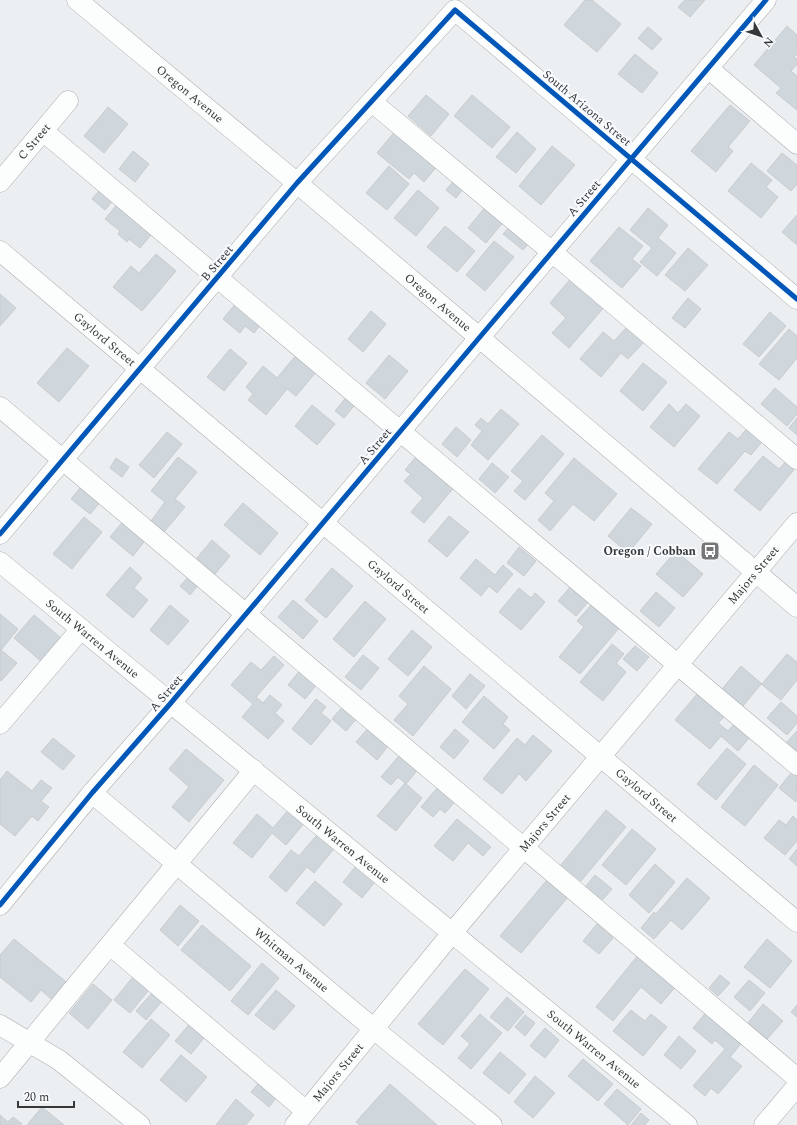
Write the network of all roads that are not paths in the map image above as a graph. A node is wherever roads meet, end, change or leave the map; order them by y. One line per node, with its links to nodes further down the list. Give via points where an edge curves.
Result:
1 (77, 0): 11 (street, Oregon Avenue)
2 (766, 0): 4 (street, A Street)
3 (455, 10): 6 (street, B Street); 9 (street, South Arizona Street)
4 (708, 68): 8 (street); 9 (street, A Street)
5 (68, 101): 7 (street, C Street)
6 (372, 102): 11 (street, B Street); 13 (street)
7 (43, 131): 10 (street, C Street); 14 (street)
8 (797, 144)
9 (631, 158): 13 (street, A Street); 15 (street, South Arizona Street)
10 (0, 182)
11 (297, 183): 14 (street, B Street); 16 (street, Oregon Avenue)
12 (0, 251): 17 (street, Gaylord Street)
13 (552, 252): 16 (street, A Street); 20 (street)
14 (218, 277): 17 (street, B Street); 19 (street)
15 (797, 299)
16 (479, 338): 19 (street, A Street); 26 (street, Oregon Avenue)
17 (140, 369): 21 (street, B Street); 22 (street, Gaylord Street)
18 (0, 406): 21 (street)
19 (400, 431): 22 (street, A Street); 30 (street)
20 (797, 459)
21 (63, 460): 24 (street, B Street); 28 (street)
22 (323, 523): 28 (street, A Street); 33 (street, Gaylord Street)
23 (797, 523): 26 (street, Majors Street)
24 (0, 534)
25 (0, 562): 29 (street, South Warren Avenue)
26 (756, 572): 27 (street, Oregon Avenue); 30 (street, Majors Street)
27 (797, 607)
28 (246, 613): 31 (street, A Street); 37 (street)
29 (81, 629): 31 (street, South Warren Avenue); 32 (street)
30 (678, 665): 33 (street, Majors Street); 34 (street)
31 (170, 704): 35 (street, South Warren Avenue); 36 (street, A Street)
32 (0, 724)
33 (601, 757): 37 (street, Majors Street); 40 (street, Gaylord Street)
34 (797, 765)
35 (254, 770): 38 (street); 41 (street, South Warren Avenue)
36 (92, 793): 38 (street, Whitman Avenue); 39 (street, A Street)
37 (524, 848): 41 (street, Majors Street); 47 (street)
38 (177, 864): 42 (street); 44 (street, Whitman Avenue)
39 (0, 905)
40 (797, 922)
41 (452, 932): 44 (street, Majors Street); 52 (street, South Warren Avenue)
42 (110, 945): 45 (street); 49 (street)
43 (0, 1025): 45 (street)
44 (373, 1028): 49 (street, Majors Street); 51 (street, Whitman Avenue)
45 (30, 1042): 46 (street); 50 (street, via 59,1060)
46 (0, 1078)
47 (797, 1078)
48 (797, 1086): 53 (street)
49 (300, 1118)
50 (140, 1125)
51 (492, 1125)
52 (687, 1125)
53 (764, 1125)

